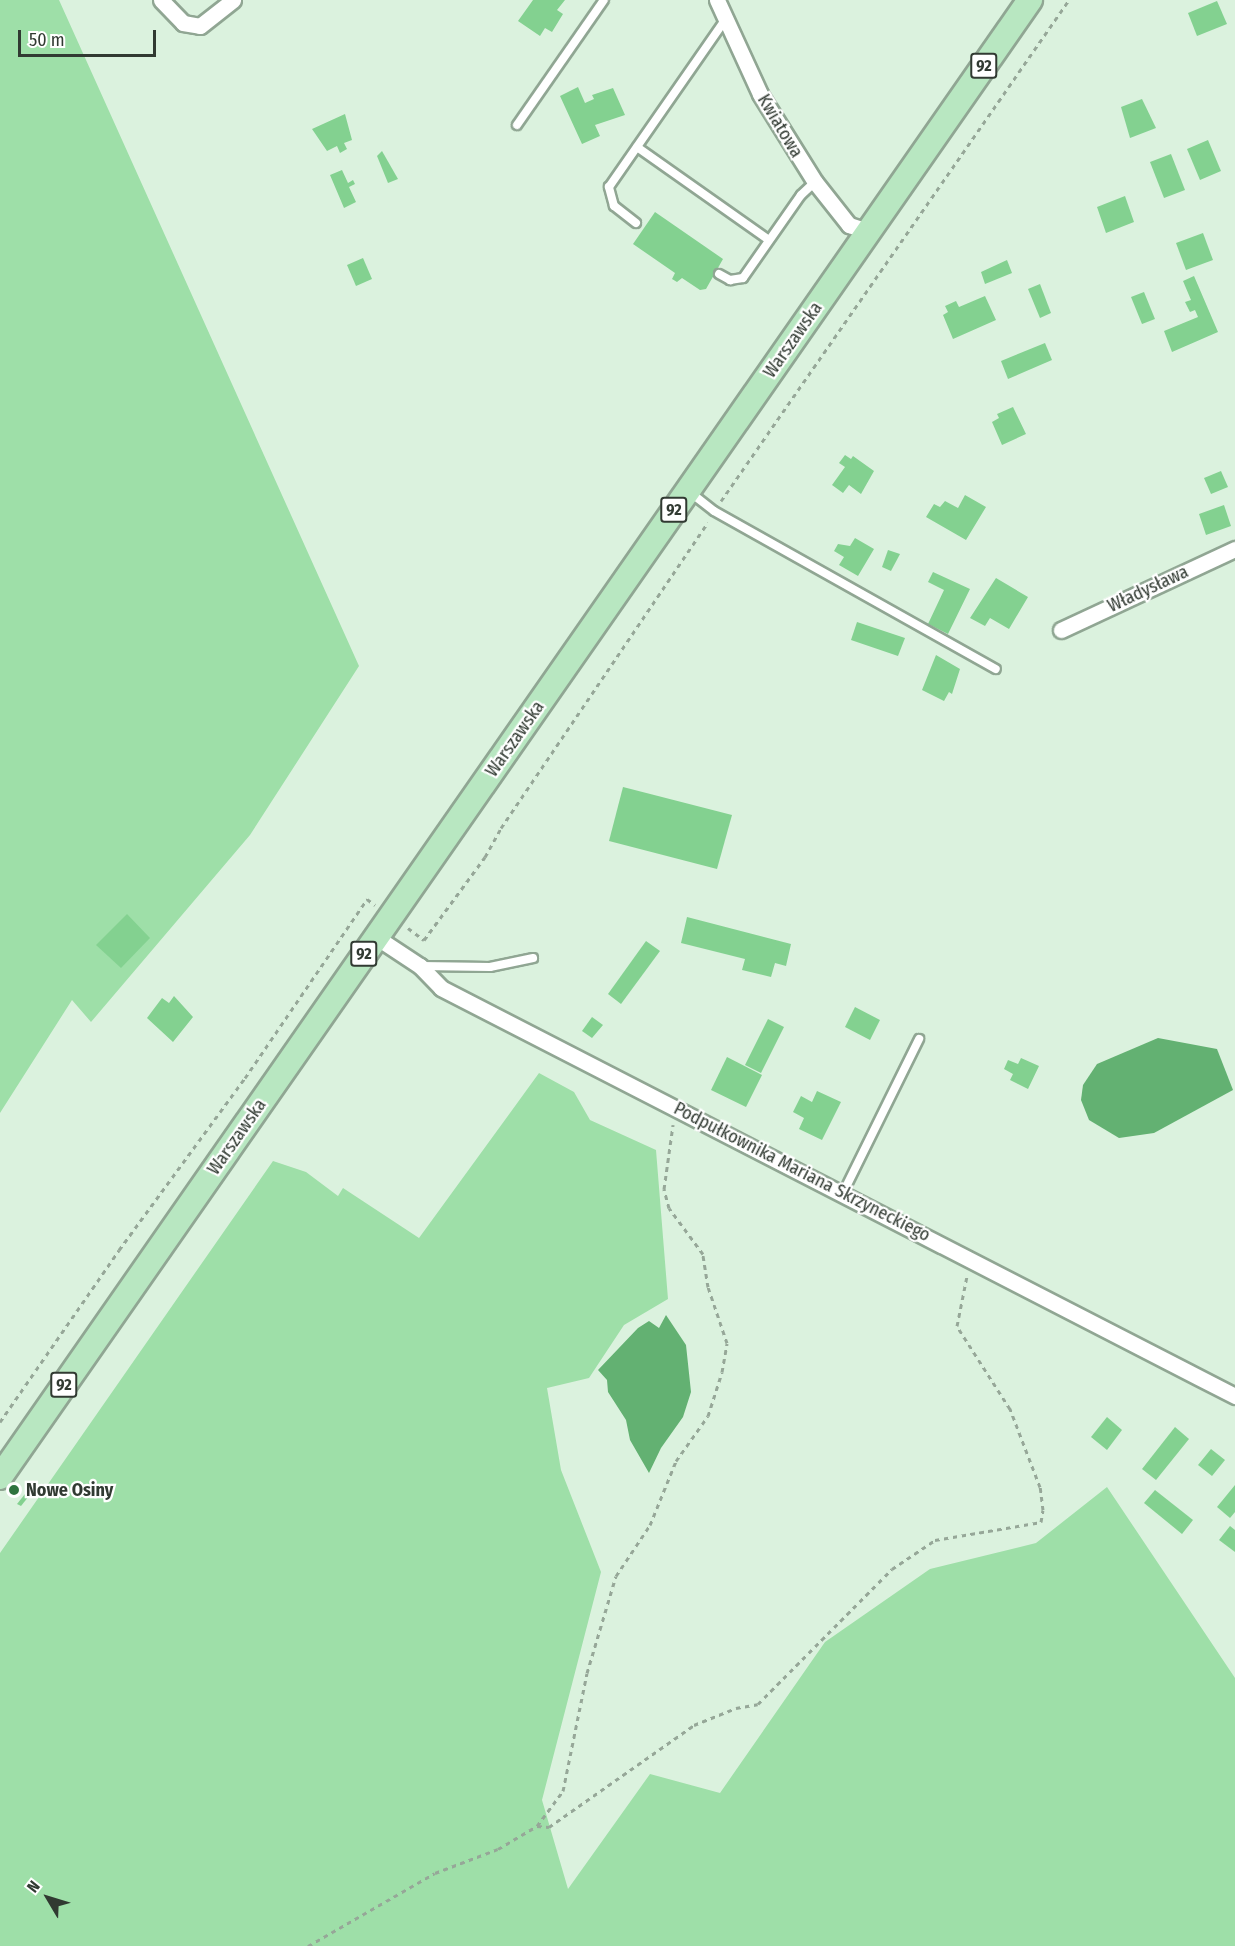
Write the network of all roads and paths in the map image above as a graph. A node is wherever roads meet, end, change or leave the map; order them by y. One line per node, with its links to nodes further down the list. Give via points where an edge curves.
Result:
1 (161, 0): 2 (street, via 183,23 200,26)
2 (232, 0)
3 (604, 0): 8 (lane)
4 (717, 0): 7 (street, Kwiatowa)
5 (1030, 0): 12 (main road, Warszawska / 92)
6 (1069, 0): 16 (path)
7 (725, 20): 9 (lane); 10 (street, Kwiatowa, via 760,94)
8 (517, 125)
9 (637, 147): 11 (lane, via 609,188 614,206); 13 (lane)
10 (815, 182): 12 (street, Kwiatowa, via 849,225); 13 (lane)
11 (636, 223)
12 (868, 231): 15 (main road, Warszawska / 92)
13 (769, 240): 14 (lane, via 743,278 730,280)
14 (719, 274)
15 (688, 490): 16 (lane); 22 (main road, Warszawska / 92)
16 (714, 512): 19 (lane); 21 (path, via 485,857 424,940)
17 (1235, 549): 18 (street, Władysława)
18 (1060, 630)
19 (996, 669)
20 (367, 899): 30 (path)
21 (405, 926)
22 (376, 937): 24 (street, Podpułkownika Mariana Skrzyneckiego); 31 (main road, Warszawska / 92)
23 (533, 958): 24 (lane, via 490,967)
24 (420, 966): 26 (street, Podpułkownika Mariana Skrzyneckiego, via 441,988)
25 (919, 1039): 27 (lane)
26 (677, 1110): 27 (street, Podpułkownika Mariana Skrzyneckiego); 32 (path, via 664,1189 669,1208 703,1254 708,1287 727,1343 722,1372 708,1416 676,1461 650,1525 616,1576 587,1673 563,1791)
27 (843, 1193): 28 (street, Podpułkownika Mariana Skrzyneckiego)
28 (973, 1258): 29 (street, Podpułkownika Mariana Skrzyneckiego); 32 (path, via 957,1308 957,1326 1001,1390 1014,1417 1040,1487 1041,1522 935,1540 892,1569 758,1704 736,1708 694,1725 549,1827)
29 (1235, 1396)
30 (0, 1422)
31 (0, 1477)
32 (537, 1826): 33 (path, via 498,1849 435,1873)
33 (308, 1946)

